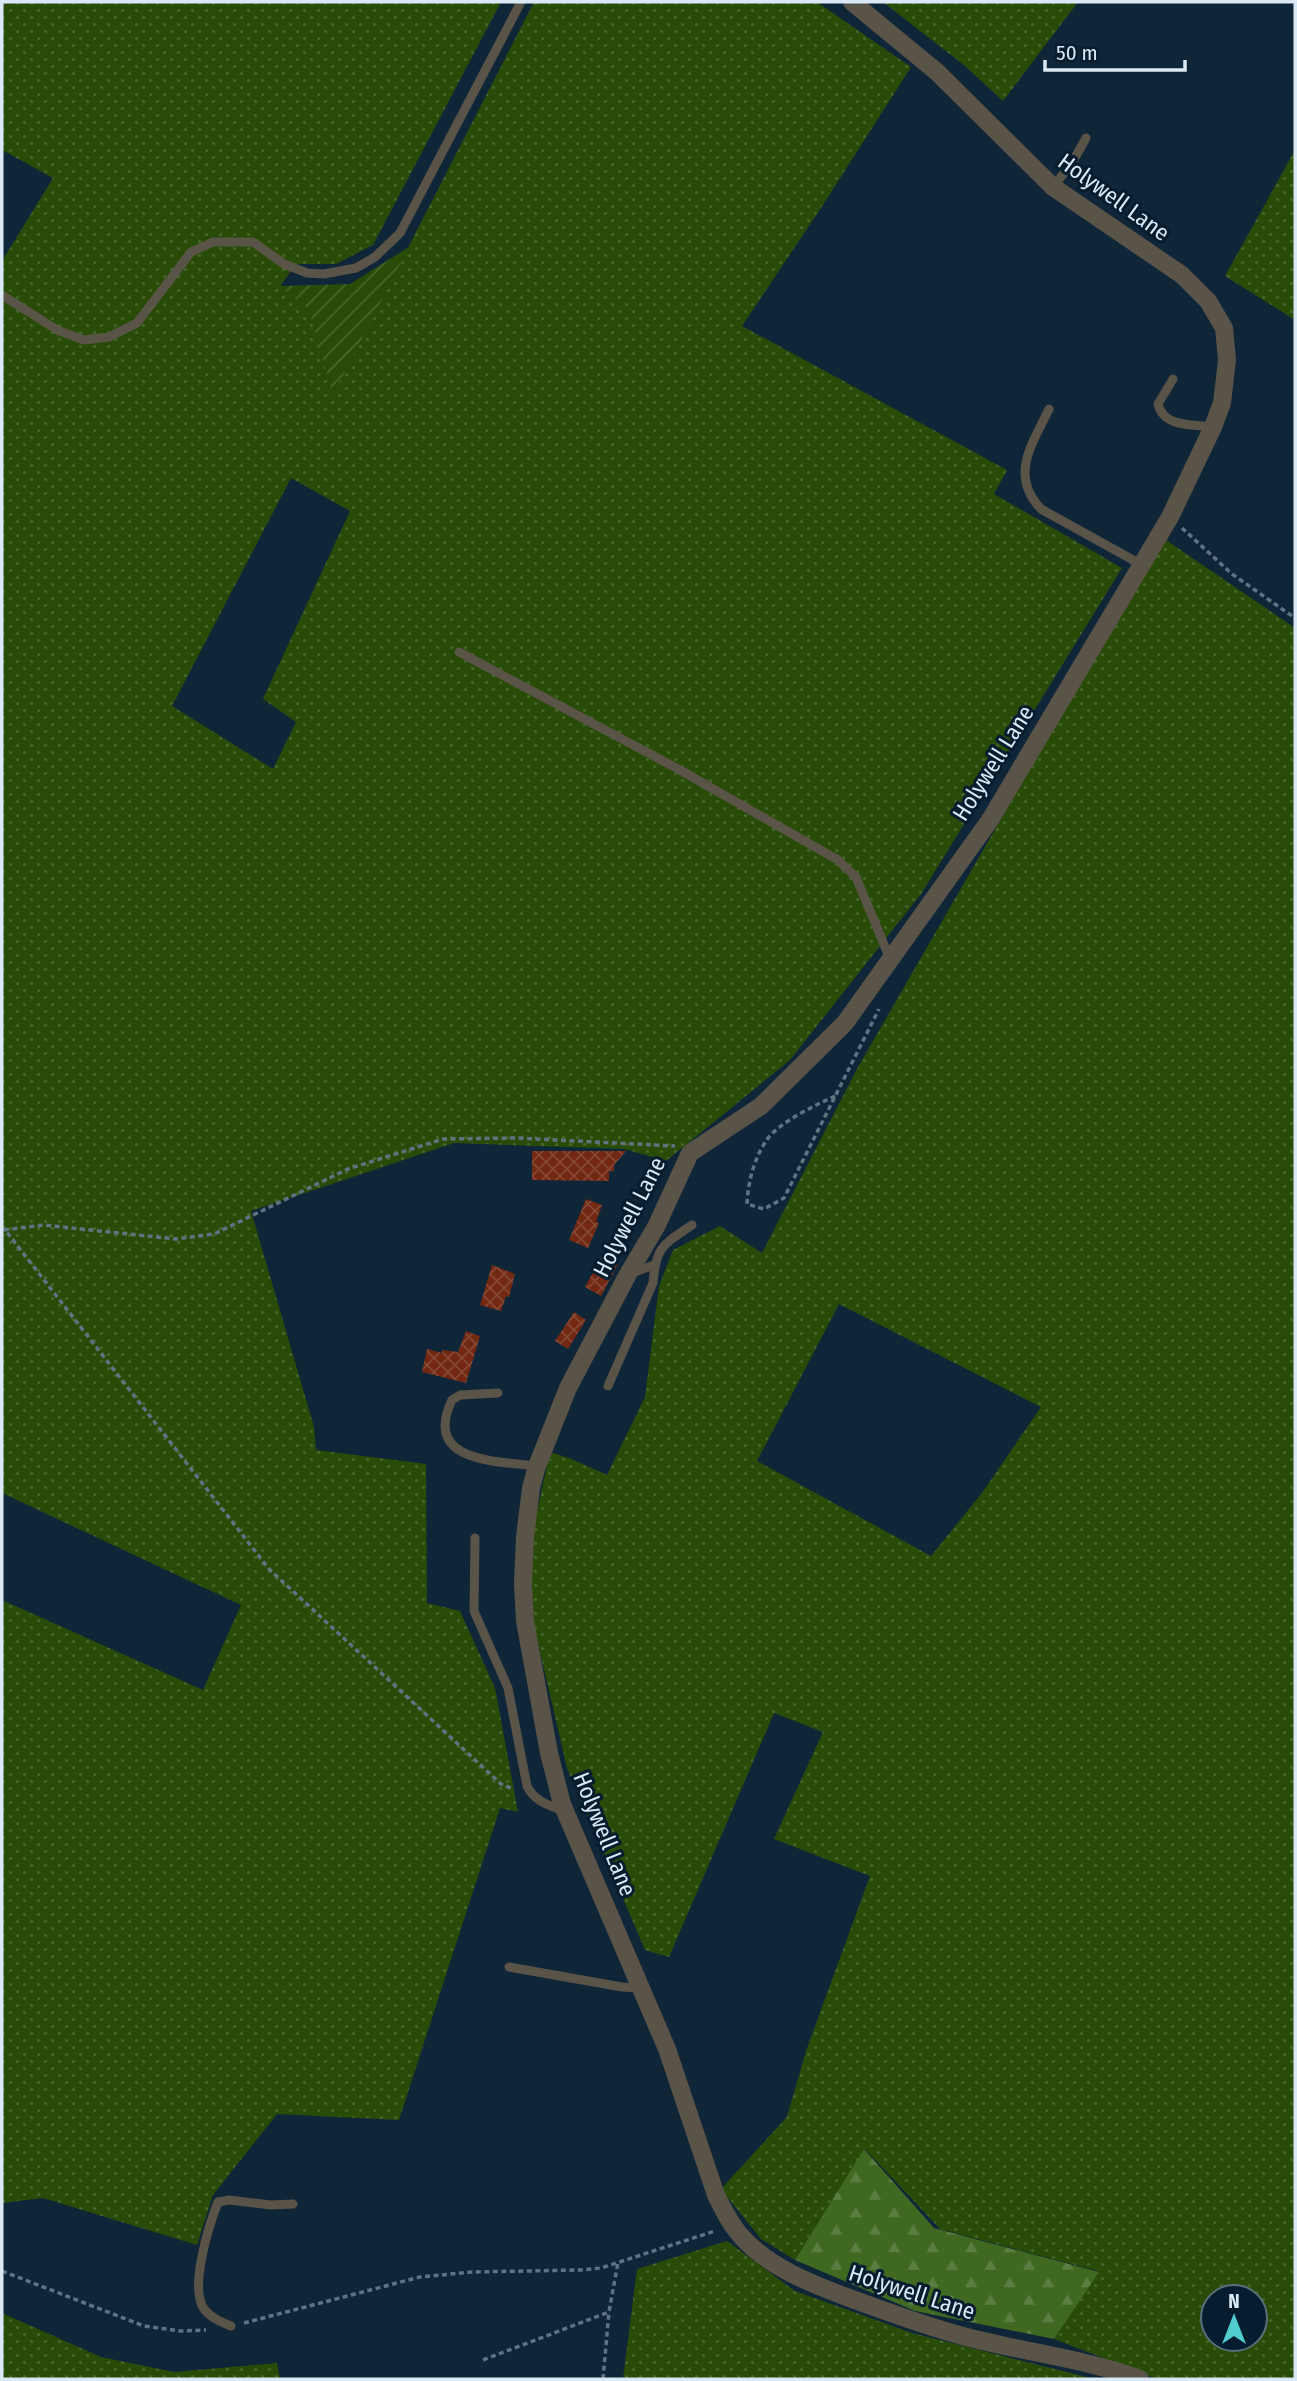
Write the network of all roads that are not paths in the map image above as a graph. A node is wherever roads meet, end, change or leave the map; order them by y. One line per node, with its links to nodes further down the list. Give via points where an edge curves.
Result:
1 (520, 2): 5 (lane, via 400,233 356,268 307,273 284,264 253,242 213,242 191,252 137,323 109,337 84,340 57,330)
2 (852, 2): 4 (street, Holywell Lane, via 937,72)
3 (1086, 138): 4 (lane)
4 (1053, 187): 8 (street, Holywell Lane, via 1182,275 1208,301 1224,328 1227,360 1222,402)
5 (2, 295)
6 (1173, 379): 8 (lane, via 1158,404 1163,417)
7 (1049, 409): 9 (lane, via 1025,460 1029,495 1041,509)
8 (1213, 427): 9 (street, Holywell Lane)
9 (1142, 565): 11 (street, Holywell Lane, via 990,820)
10 (459, 652): 11 (lane, via 838,860 856,877)
11 (890, 959): 14 (street, Holywell Lane, via 845,1023 761,1106 690,1153)
12 (692, 1225): 13 (lane, via 661,1247)
13 (654, 1265): 14 (lane); 15 (lane, via 653,1283)
14 (628, 1274): 17 (street, Holywell Lane, via 568,1388)
15 (608, 1386)
16 (498, 1393): 17 (lane, via 460,1395 452,1400 445,1425 452,1445 472,1457)
17 (537, 1465): 19 (street, Holywell Lane, via 525,1537 525,1621)
18 (475, 1538): 19 (lane, via 474,1611 508,1688 527,1786 531,1795)
19 (565, 1812): 21 (street, Holywell Lane)
20 (509, 1967): 21 (lane)
21 (641, 1988): 24 (street, Holywell Lane, via 667,2049 716,2195 741,2237 765,2257 808,2283 898,2316 964,2337)
22 (293, 2204): 23 (lane, via 218,2202 198,2287 202,2306 213,2318)
23 (231, 2326)
24 (1140, 2379)

